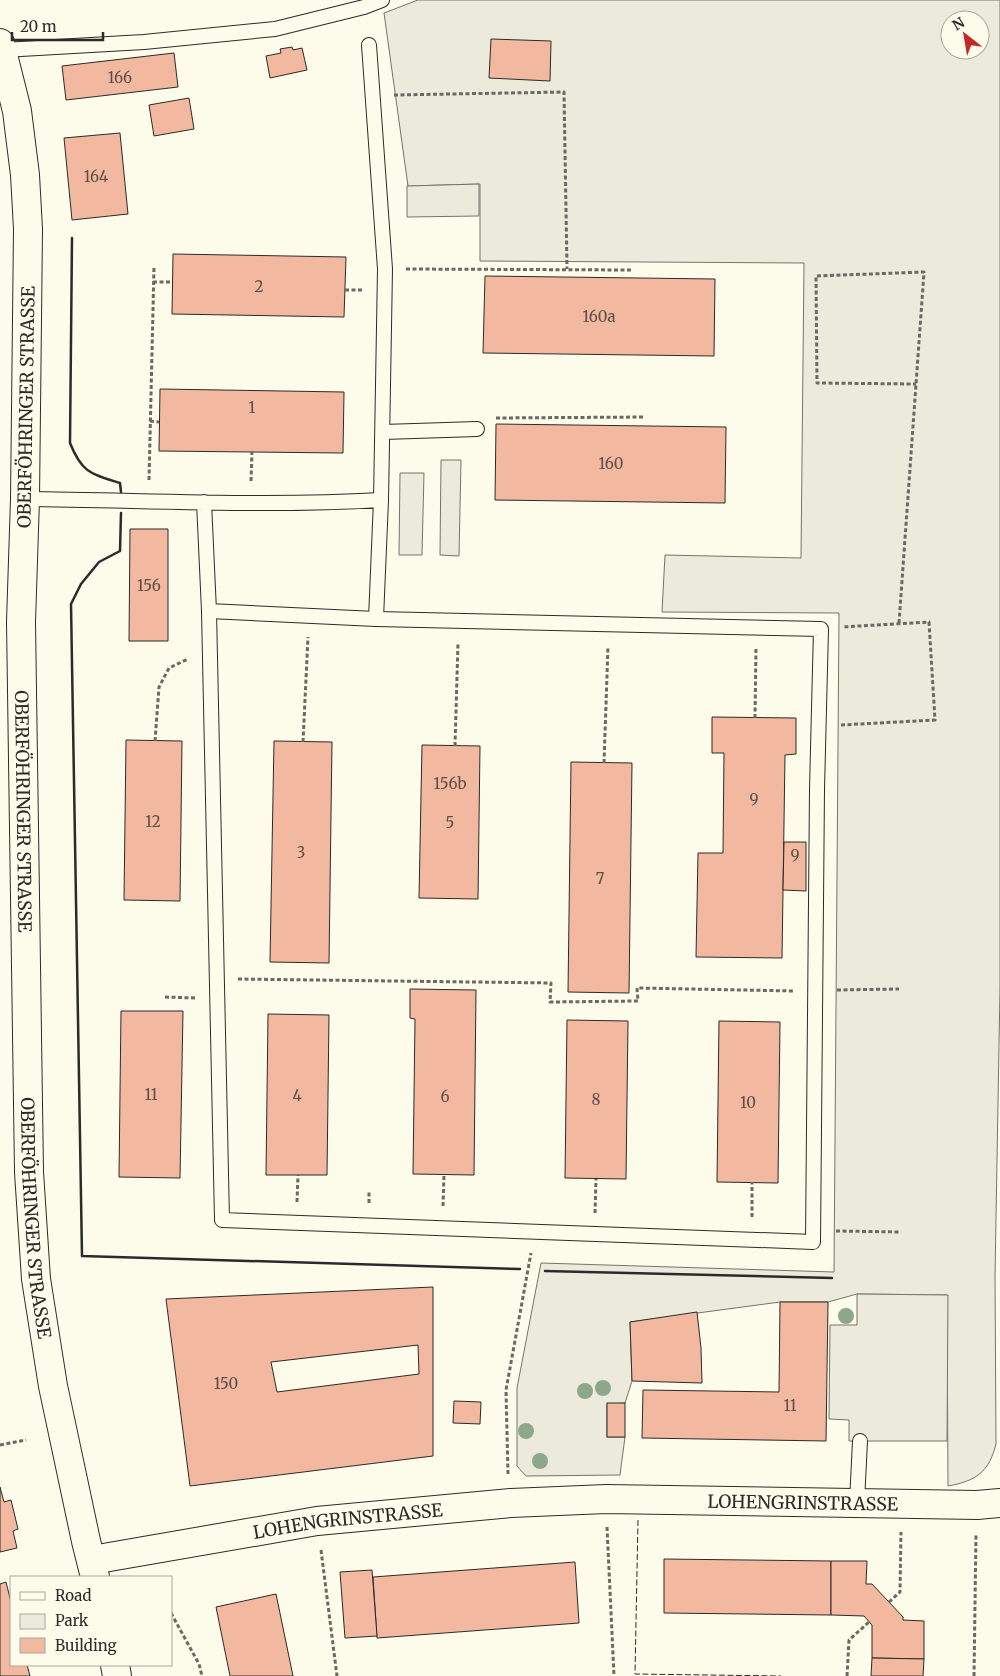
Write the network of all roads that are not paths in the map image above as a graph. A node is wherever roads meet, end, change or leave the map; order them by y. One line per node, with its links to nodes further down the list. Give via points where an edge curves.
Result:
1 (382, 0): 3 (lane, via 275,29 144,42)
2 (369, 45): 5 (lane, via 385,269)
3 (1, 47): 6 (main road, OBERFÖHRINGER STRASSE, via 16,111 28,229)
4 (477, 429): 5 (lane)
5 (382, 432): 7 (lane)
6 (25, 499): 8 (lane); 14 (main road, OBERFÖHRINGER STRASSE, via 21,622 29,1162 36,1279 54,1386)
7 (381, 500): 8 (lane); 10 (lane)
8 (204, 502): 9 (lane)
9 (209, 611): 10 (lane); 10 (lane, via 222,1220 813,1242 821,629)
10 (376, 620)
11 (860, 1441): 12 (lane)
12 (857, 1502): 13 (main road, LOHENGRINSTRASSE); 14 (main road, LOHENGRINSTRASSE, via 606,1499 511,1503 317,1521)
13 (988, 1504)
14 (94, 1569)

